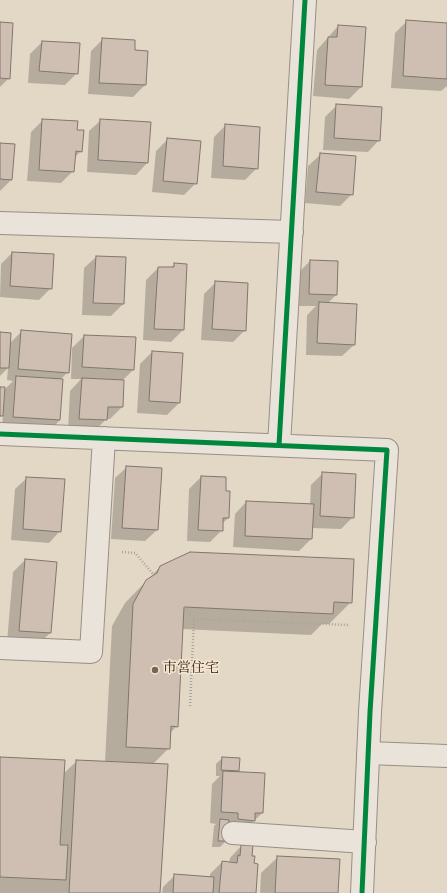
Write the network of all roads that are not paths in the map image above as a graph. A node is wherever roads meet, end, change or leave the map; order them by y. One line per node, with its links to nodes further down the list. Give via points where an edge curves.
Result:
1 (305, 0): 3 (street)
2 (0, 223): 3 (street)
3 (292, 232): 6 (street)
4 (0, 434): 5 (street)
5 (104, 438): 6 (street); 7 (street, via 91,652)
6 (279, 445): 8 (street, via 387,450)
7 (0, 648)
8 (368, 753): 9 (street); 11 (street)
9 (447, 756)
10 (233, 833): 11 (street)
11 (365, 842): 12 (street)
12 (362, 893)

